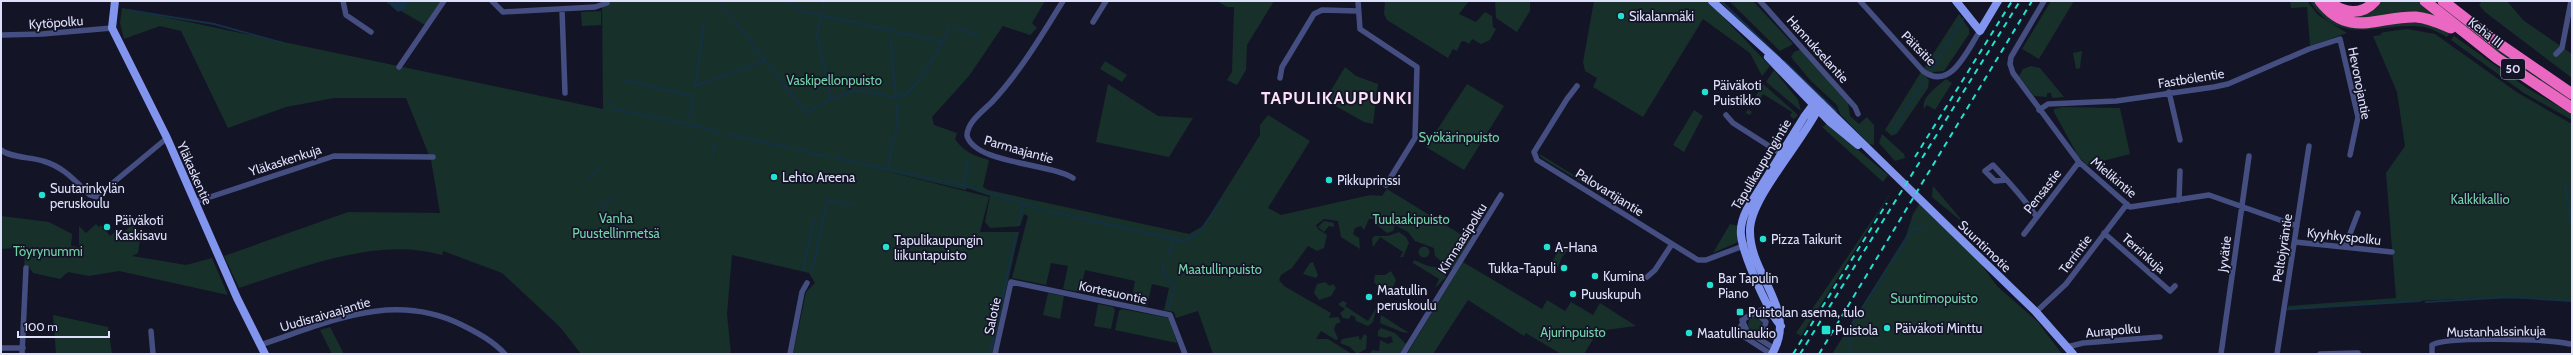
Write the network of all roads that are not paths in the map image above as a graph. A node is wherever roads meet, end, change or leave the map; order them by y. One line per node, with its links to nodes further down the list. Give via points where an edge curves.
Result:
1 (115, 1): 26 (main road)
2 (343, 1): 28 (street, via 346,15)
3 (444, 1): 33 (street)
4 (492, 1): 22 (street, via 503,12)
5 (1063, 1): 54 (street, Parmaajantie, via 1018,70 974,120 967,132 970,142 976,148 1014,161 1065,173)
6 (1106, 1): 25 (street)
7 (1358, 1): 23 (street)
8 (1712, 1): 39 (main road, via 1762,48 1775,66)
9 (1760, 1): 42 (street, Hannukselantie, via 1855,107)
10 (1860, 1): 27 (street, Päitsitie, via 1923,70 1934,76 1952,72)
11 (1956, 1): 27 (main road)
12 (1998, 1): 27 (main road)
13 (2044, 1): 41 (street, Mielikintie, via 2010,57 2013,73)
14 (2320, 1): 30 (highway, via 2334,15 2349,23 2366,24 2417,17 2437,22)
15 (2329, 1): 16 (highway, via 2349,12 2364,10)
16 (2375, 1)
17 (2425, 1): 30 (highway, Kehä III / 50)
18 (2443, 1): 24 (highway, Kehä III / 50)
19 (2451, 1): 24 (highway)
20 (2571, 1): 32 (street, via 2562,48)
21 (607, 3): 22 (street, via 595,7)
22 (562, 10): 37 (street)
23 (1358, 11): 34 (street, via 1322,10 1314,14 1282,67); 56 (street, via 1360,29 1417,67 1415,138)
24 (2461, 16): 38 (highway, Kehä III / 50, via 2530,67)
25 (1094, 22)
26 (112, 28): 29 (street, Kytöpolku); 44 (main road, Yläkaskentie)
27 (1980, 31)
28 (371, 32)
29 (1, 35)
30 (2466, 35): 40 (highway, Kehä III / 50)
31 (2340, 39): 36 (street, Fastbölentie, via 2309,49 2228,84); 48 (street, Hevonojantie, via 2358,116)
32 (2556, 54)
33 (399, 67)
34 (1280, 78)
35 (1578, 86): 68 (street, Palovartijantie, via 1534,152 1537,160)
36 (2169, 92): 41 (street, Fastbölentie, via 2116,101 2048,104); 45 (street)
37 (565, 93)
38 (2572, 94)
39 (1817, 106): 49 (main road, Tapulikaupungintie); 79 (main road, Suuntimotie, via 1841,132 1876,158)
40 (2572, 108)
41 (2039, 110): 52 (street, Mielikintie)
42 (1858, 114)
43 (1726, 115): 49 (street, via 1733,123)
44 (167, 138): 47 (street, via 96,197 90,195 61,168 42,160); 59 (main road, Yläkaskentie)
45 (2180, 140)
46 (2309, 146): 64 (street, Peltojyräntie)
47 (1, 150)
48 (2350, 154)
49 (1784, 155): 69 (main road, Tapulikaupungintie, via 1753,214)
50 (2249, 156): 61 (street, Jyvätie)
51 (434, 157): 59 (street, Yläkaskenkuja, via 334,156)
52 (2079, 162): 60 (street, Mielikintie); 63 (street, Pensastie)
53 (2180, 171): 58 (street)
54 (1073, 178)
55 (2007, 180): 63 (street)
56 (1386, 185)
57 (1501, 196): 97 (street, Kimnaasipolku)
58 (2179, 200): 60 (street, Mielikintie, via 2133,207); 61 (street, Mielikintie, via 2209,195)
59 (195, 202): 85 (main road, Yläkaskentie)
60 (2126, 204): 65 (street, Terrintie)
61 (2242, 205): 64 (street, Mielikintie); 99 (street, Jyvätie)
62 (2358, 213): 70 (street)
63 (2036, 216): 66 (street, Pensastie)
64 (2297, 226): 67 (street, Peltojyräntie)
65 (2104, 233): 76 (street, Terrinkuja); 79 (street, Terrintie, via 2066,284)
66 (2024, 234)
67 (2295, 242): 70 (street, Kyyhkyspolku); 100 (street, Peltojyräntie)
68 (1672, 244): 69 (street, Palovartijantie, via 1702,260); 73 (street, via 1655,270)
69 (1748, 245): 77 (main road, Tapulikaupungintie)
70 (2345, 247): 71 (street, Kyyhkyspolku)
71 (2392, 252)
72 (26, 271): 88 (street)
73 (1647, 277)
74 (1011, 282): 95 (street, Salotie); 96 (street, Kortesuontie, via 1170,315)
75 (807, 283): 94 (street, via 802,292)
76 (2172, 291)
77 (1771, 305): 78 (street); 89 (main road, Tapulikaupungintie, via 1781,327 1781,337)
78 (1756, 312): 80 (street); 82 (street, via 1766,322 1763,331)
79 (2036, 312): 86 (main road, Suuntimotie)
80 (1742, 320): 82 (street, via 1747,331); 89 (street, via 1740,333)
81 (151, 332): 91 (street)
82 (1755, 336): 89 (street)
83 (2160, 336): 86 (street, Aurapolku, via 2083,343)
84 (2570, 344): 102 (street, Mustanhalssinkuja, via 2560,341 2510,340 2447,342 2432,345)
85 (260, 345): 92 (main road, Yläkaskentie); 93 (street, Uudisraivaajantie, via 331,321 369,311 395,308 421,311 457,322 481,335)
86 (2067, 347): 98 (main road, Suuntimotie)
87 (1, 348): 88 (street)
88 (23, 351)
89 (1773, 352)
90 (2358, 353): 101 (street)
91 (153, 354)
92 (265, 354)
93 (504, 354)
94 (790, 354)
95 (995, 354)
96 (1185, 354)
97 (1403, 354)
98 (2073, 354)
99 (2221, 354)
100 (2277, 354)
101 (2320, 354)
102 (2432, 354)

